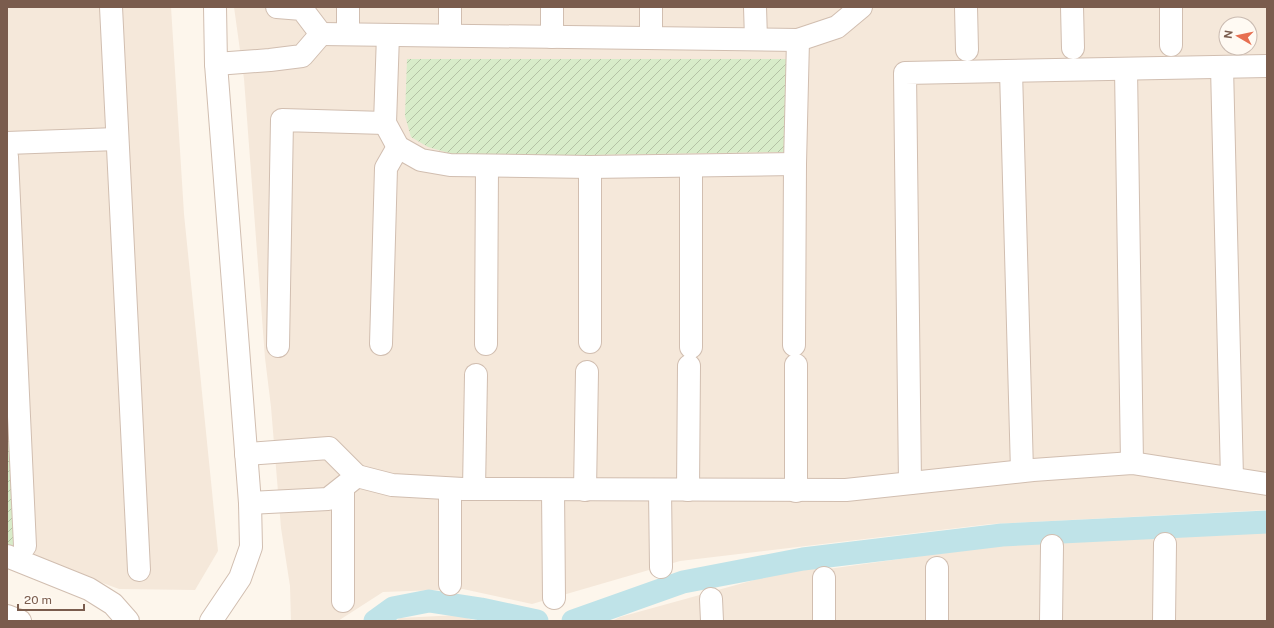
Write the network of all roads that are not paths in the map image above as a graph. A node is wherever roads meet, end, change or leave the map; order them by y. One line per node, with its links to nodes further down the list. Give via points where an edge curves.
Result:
1 (111, 7): 30 (street)
2 (215, 7): 24 (street)
3 (277, 7): 13 (street, via 302,9)
4 (348, 7): 14 (street)
5 (450, 7): 16 (street)
6 (552, 7): 17 (street)
7 (652, 7): 18 (street)
8 (755, 7): 19 (street)
9 (966, 7): 23 (street)
10 (1072, 7): 22 (street)
11 (1171, 7): 21 (street)
12 (859, 8): 20 (street, via 837,27)
13 (321, 34): 14 (street); 24 (street, via 302,56)
14 (348, 34): 15 (street)
15 (388, 35): 16 (street); 29 (street)
16 (450, 35): 17 (street)
17 (552, 36): 18 (street)
18 (651, 38): 19 (street)
19 (756, 39): 20 (street)
20 (798, 40): 34 (street)
21 (1171, 45)
22 (1073, 48)
23 (967, 50)
24 (216, 64): 44 (street)
25 (1267, 66): 26 (street)
26 (1222, 67): 27 (street); 47 (street)
27 (1126, 69): 28 (street); 45 (street)
28 (1011, 71): 46 (street); 49 (street, via 905,73)
29 (385, 123): 32 (street); 41 (street, via 282,120)
30 (117, 139): 31 (street); 64 (street)
31 (7, 144)
32 (398, 147): 35 (street, via 421,160 450,165); 39 (street, via 386,168)
33 (7, 157): 61 (street)
34 (795, 164): 36 (street); 57 (street)
35 (487, 166): 37 (street); 40 (street)
36 (691, 166): 37 (street); 56 (street)
37 (590, 167): 38 (street)
38 (590, 342)
39 (381, 344)
40 (486, 344)
41 (278, 346)
42 (587, 372): 54 (street)
43 (476, 375): 52 (street)
44 (246, 454): 48 (street, via 329,448); 58 (street)
45 (1132, 463): 46 (street); 47 (street)
46 (1022, 471): 49 (street)
47 (1232, 478): 50 (street)
48 (350, 482): 51 (street); 58 (street, via 328,499); 69 (street)
49 (910, 483): 57 (street, via 846,490)
50 (1267, 484)
51 (450, 489): 52 (street); 66 (street)
52 (474, 489): 53 (street)
53 (553, 490): 54 (street); 67 (street)
54 (585, 490): 55 (street)
55 (660, 490): 56 (street); 62 (street)
56 (688, 490): 57 (street)
57 (796, 491)
58 (250, 503): 73 (street, via 251,547 240,578)
59 (1165, 544): 78 (street)
60 (1052, 546): 77 (street)
61 (16, 551): 72 (street, via 113,604)
62 (661, 567)
63 (936, 568): 76 (street)
64 (139, 570)
65 (824, 578): 75 (street)
66 (450, 584)
67 (554, 598)
68 (711, 600): 74 (street)
69 (343, 601)
70 (7, 616): 71 (street)
71 (20, 621)
72 (128, 621)
73 (211, 621)
74 (712, 621)
75 (824, 621)
76 (937, 621)
77 (1051, 621)
78 (1164, 621)

